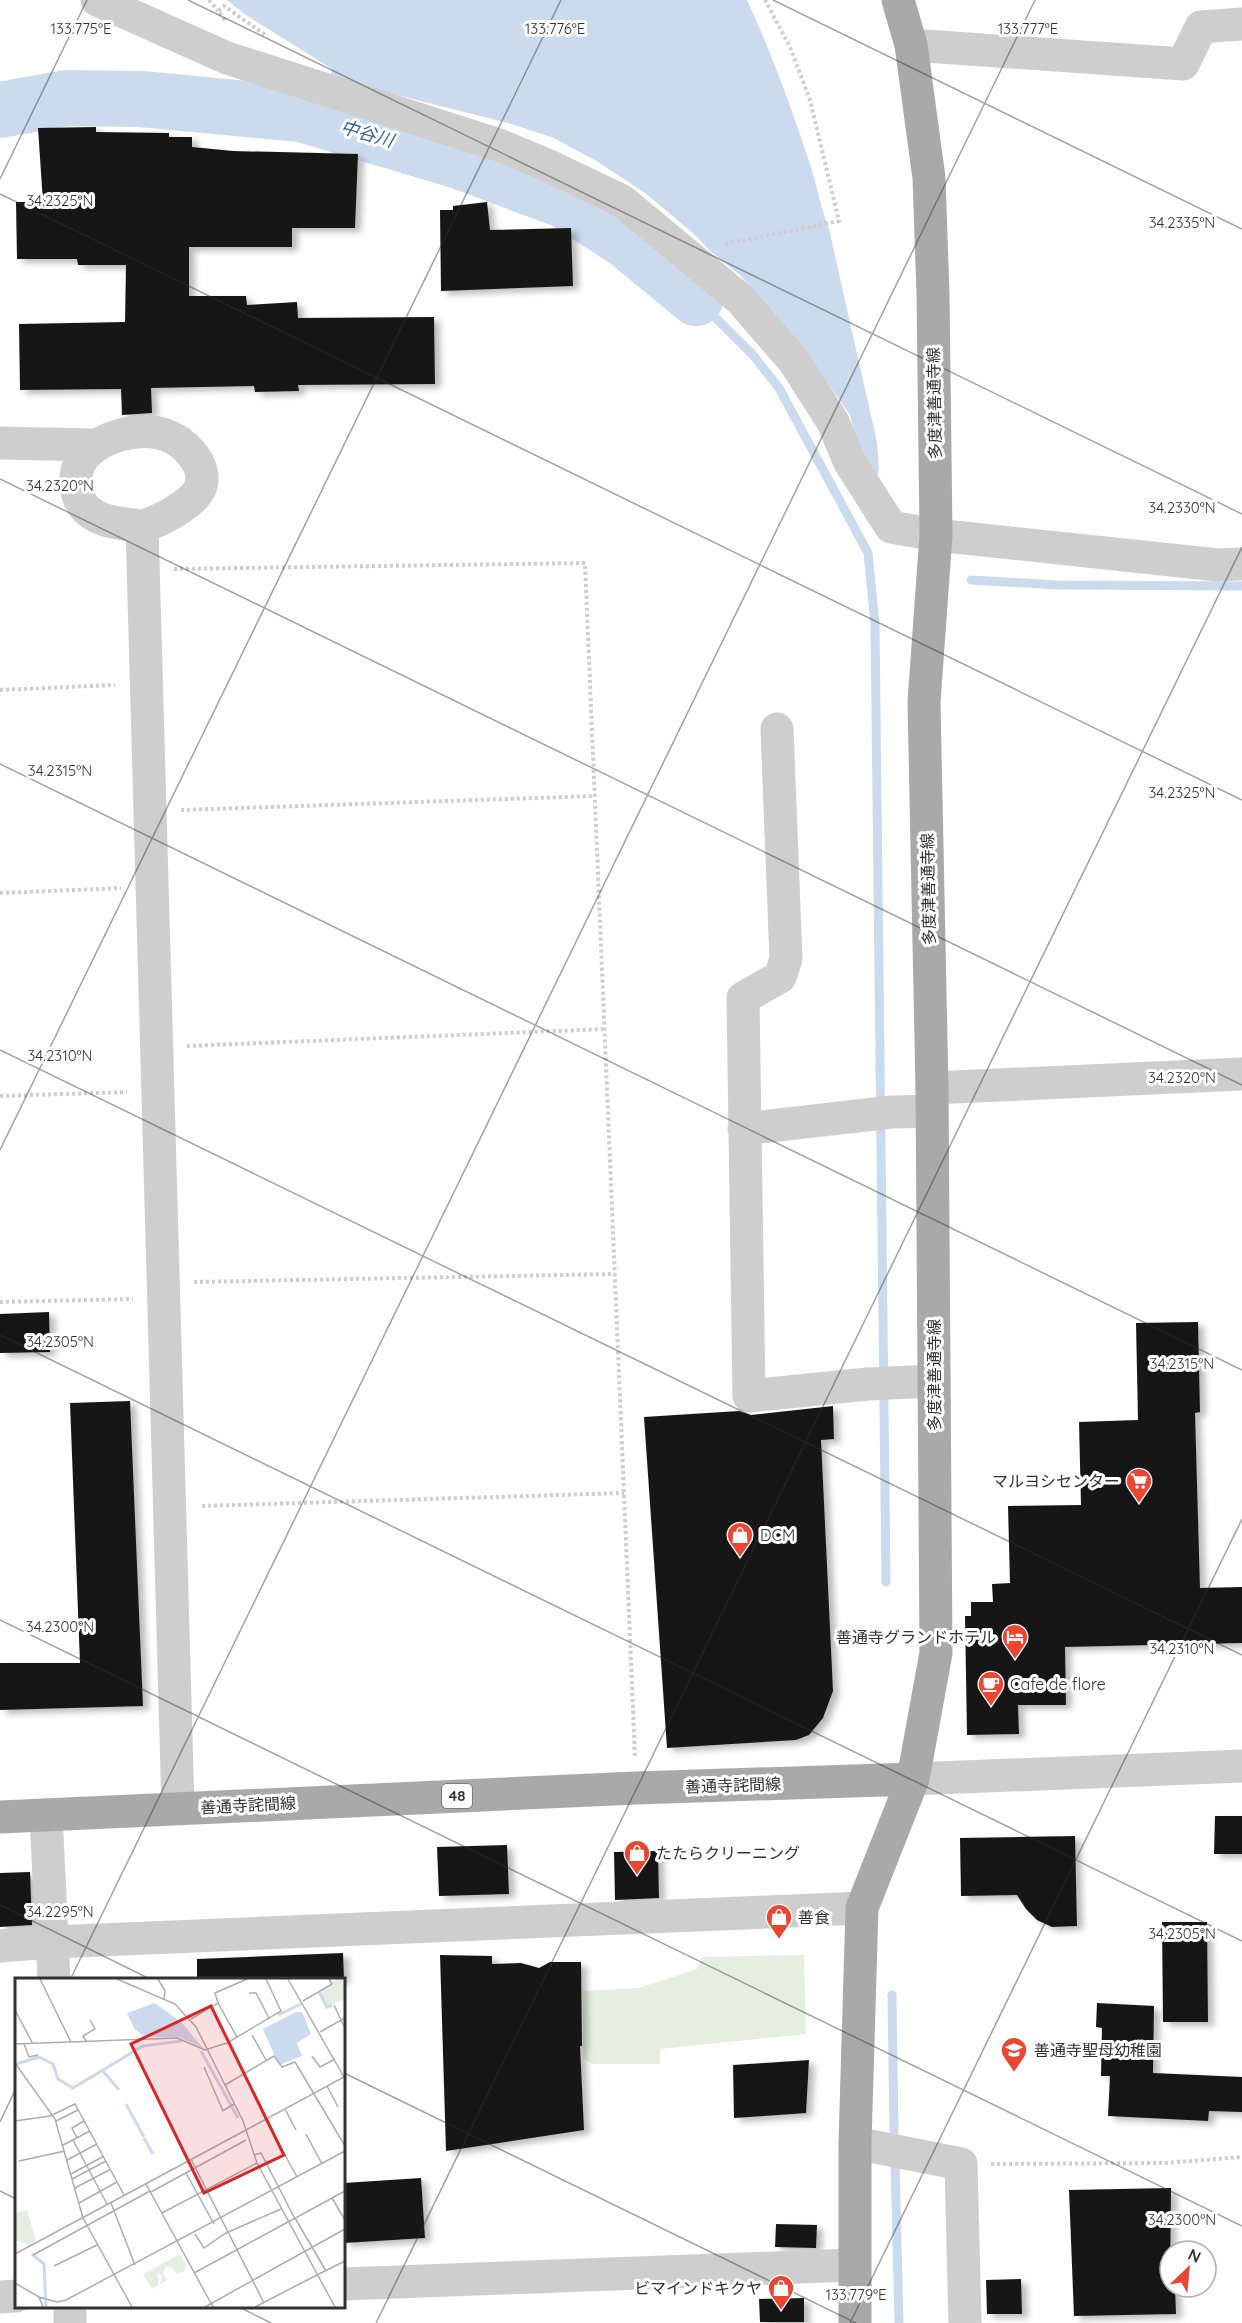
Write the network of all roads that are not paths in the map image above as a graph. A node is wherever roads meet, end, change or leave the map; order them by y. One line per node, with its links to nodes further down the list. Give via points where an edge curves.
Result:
1 (97, 0): 8 (street, via 227,58 499,145 622,201 740,300 794,361 891,527)
2 (898, 0): 4 (main road, 多度津善通寺線)
3 (1242, 24): 4 (street, via 1201,27 1183,64)
4 (911, 45): 8 (main road, 多度津善通寺線, via 928,178)
5 (0, 443): 6 (street)
6 (96, 445): 7 (street, via 82,459 75,476 82,506 96,518); 7 (street, via 130,433 163,434 191,452 200,467 201,486 190,501 158,522)
7 (142, 526): 17 (street)
8 (936, 535): 9 (street, via 1218,565); 12 (main road, 多度津善通寺線, via 924,702)
9 (1242, 564)
10 (777, 729): 13 (street, via 786,959 780,977 743,998)
11 (1242, 1074): 12 (street)
12 (932, 1100): 13 (street, via 880,1113); 14 (main road, 多度津善通寺線)
13 (744, 1129): 14 (street, via 748,1396)
14 (934, 1381): 16 (main road, 多度津善通寺線, via 936,1653)
15 (1242, 1766): 16 (street)
16 (913, 1779): 17 (main road, 善通寺詫間線 / 48); 20 (main road)
17 (178, 1808): 18 (main road, 善通寺詫間線 / 48)
18 (46, 1815): 19 (main road, 善通寺詫間線 / 48); 21 (street)
19 (0, 1817)
20 (862, 1908): 21 (street); 24 (main road)
21 (52, 1942): 22 (street); 23 (street)
22 (0, 1946)
23 (54, 1978)
24 (855, 2143): 25 (main road); 30 (street, via 961,2164)
25 (853, 2265): 26 (street, via 462,2272); 29 (main road)
26 (345, 2284)
27 (15, 2296): 28 (street)
28 (0, 2297)
29 (855, 2323)
30 (965, 2323)

